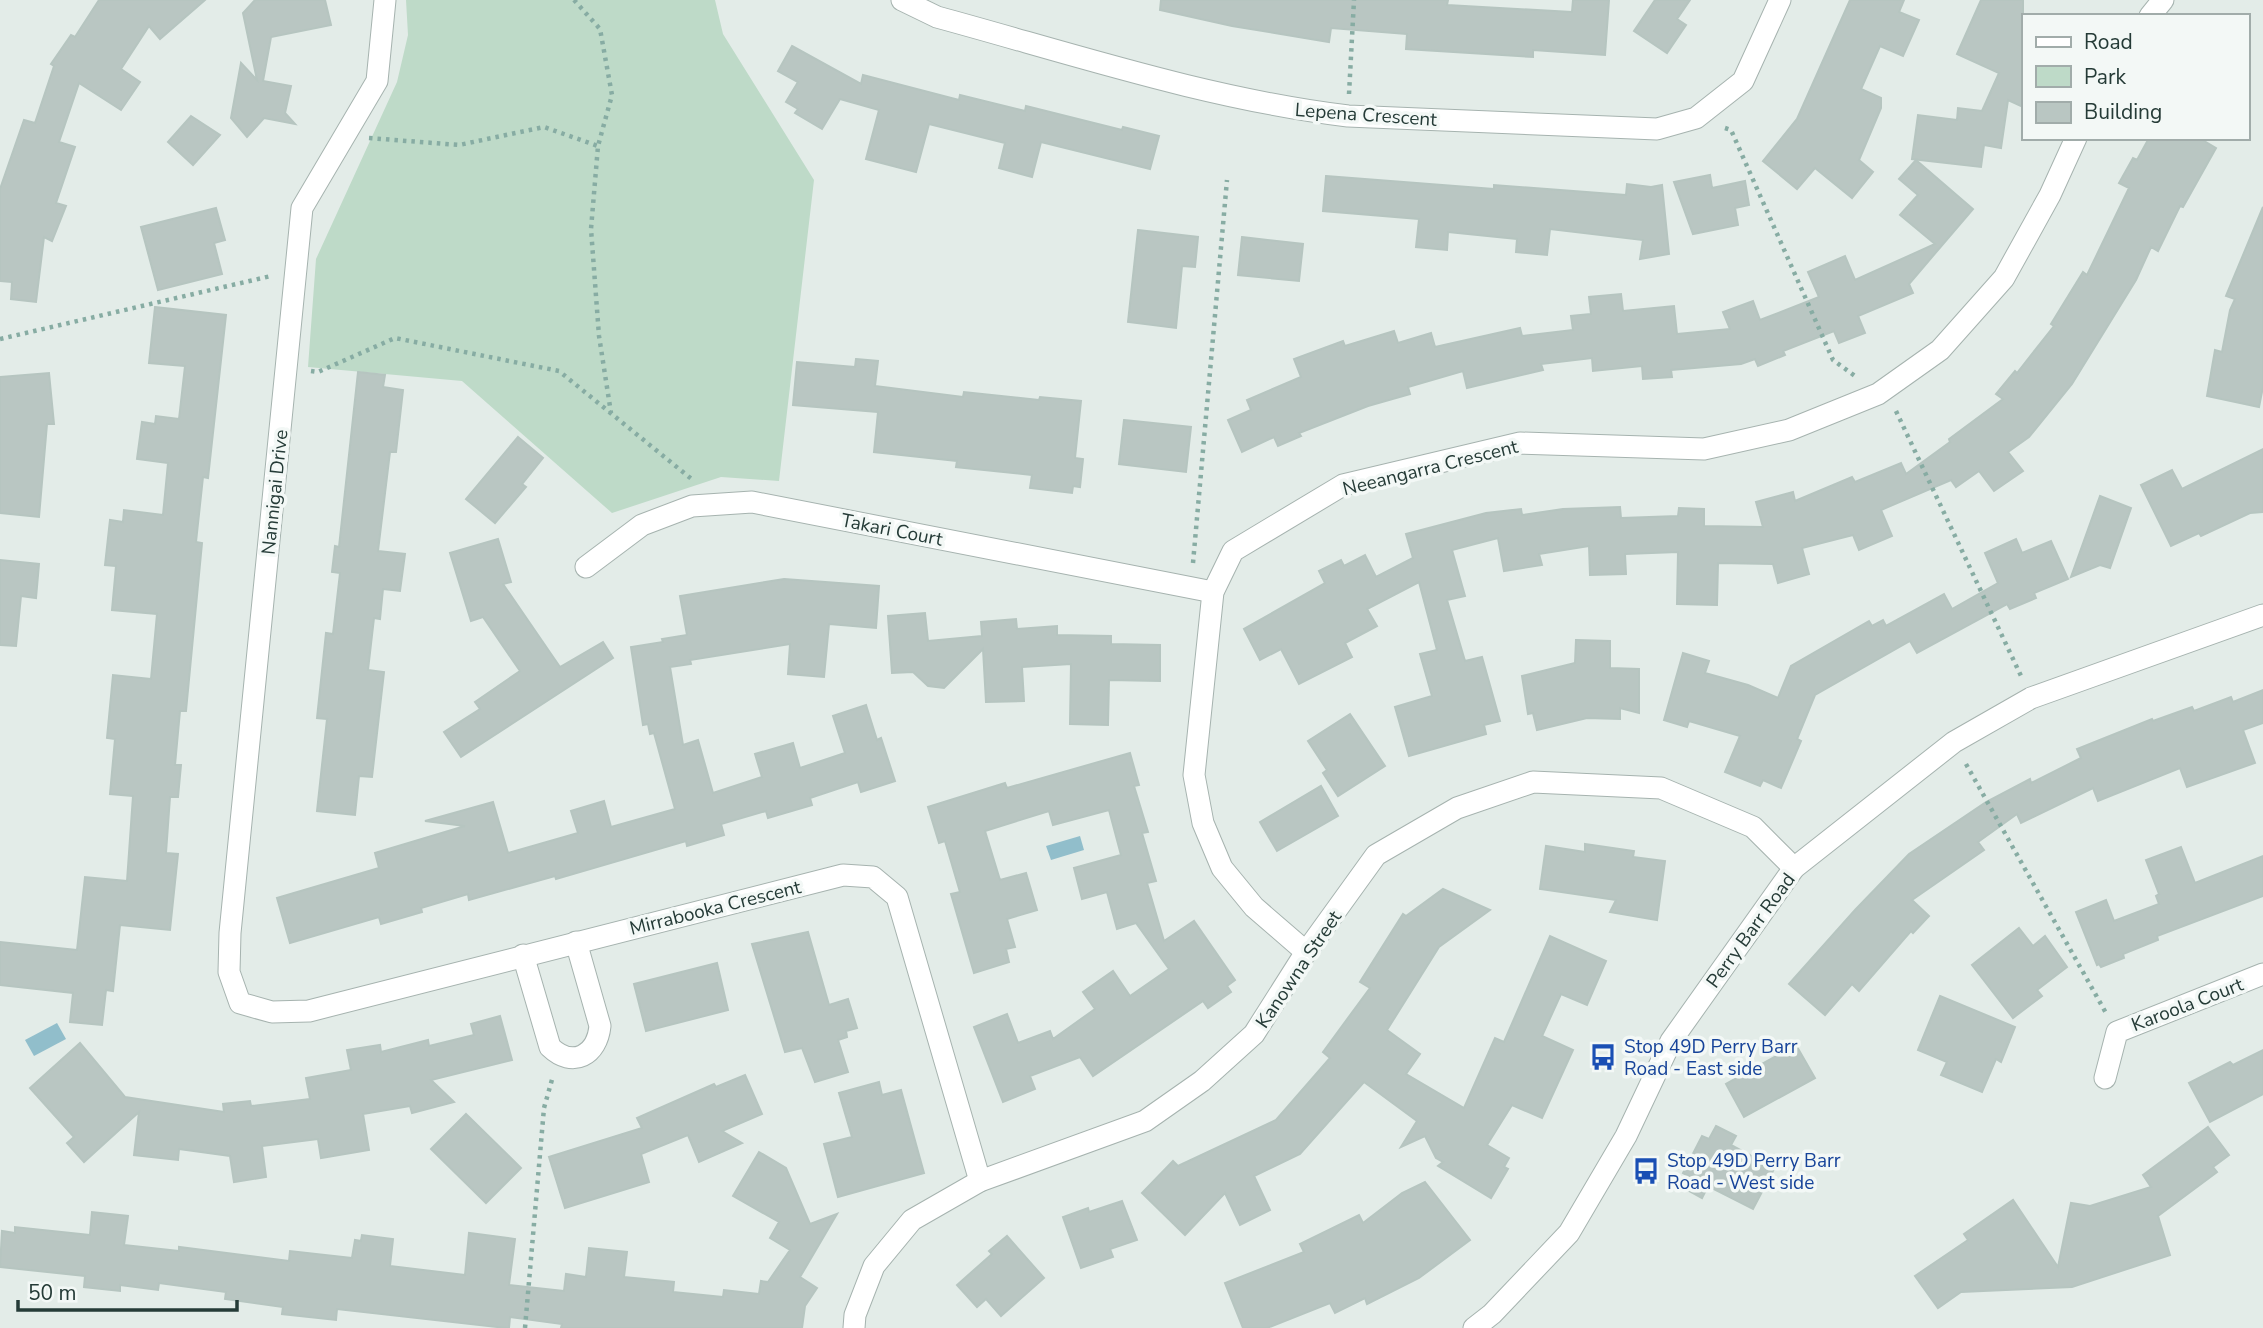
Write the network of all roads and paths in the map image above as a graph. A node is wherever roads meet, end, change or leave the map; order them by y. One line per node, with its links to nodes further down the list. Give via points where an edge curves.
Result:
1 (385, 0): 9 (street, Nannigai Drive, via 377,81)
2 (574, 0): 11 (path, via 600,29 612,96)
3 (902, 0): 8 (street, Lepena Crescent, via 937,17 1210,92)
4 (1354, 0): 8 (path)
5 (1780, 0): 8 (street, Lepena Crescent, via 1743,80 1696,118 1657,129)
6 (2163, 0): 7 (street)
7 (2152, 14)
8 (1348, 116)
9 (344, 136): 11 (path, via 459,145 544,127); 13 (street, Nannigai Drive, via 302,208)
10 (2075, 140): 20 (street, Neeangarra Crescent, via 2004,278 1940,350 1878,394 1789,430 1704,449 1520,443 1343,485 1233,551)
11 (598, 146): 16 (path, via 592,229 599,336)
12 (1227, 180): 19 (path)
13 (296, 270): 14 (path); 15 (street, Nannigai Drive)
14 (0, 339)
15 (286, 368): 16 (path, via 318,372 395,338 559,372); 28 (street, Nannigai Drive, via 230,933 229,972)
16 (611, 414): 17 (path)
17 (722, 503): 18 (street, Takari Court, via 692,506 642,525); 19 (street, Takari Court, via 752,502)
18 (586, 568)
19 (1191, 589): 20 (street, Takari Court)
20 (1213, 592): 25 (street, Neeangarra Crescent, via 1194,775 1203,823 1222,868 1254,907)
21 (2263, 615): 22 (street, Perry Barr Road, via 2031,698)
22 (1954, 742): 23 (street, Perry Barr Road); 29 (path)
23 (1794, 868): 25 (street, Kanowna Street, via 1753,827 1661,788 1533,782 1457,808 1376,855); 35 (street, Perry Barr Road, via 1671,1041 1626,1136 1569,1233)
24 (576, 942): 26 (street, Mirrabooka Crescent); 30 (street, via 600,1026 598,1041 589,1053 571,1058); 32 (street, Mirrabooka Crescent, via 844,875 873,877 897,897)
25 (1306, 952): 32 (street, Kanowna Street, via 1254,1034 1202,1082 1145,1121)
26 (523, 955): 28 (street, Mirrabooka Crescent, via 309,1011 272,1012); 30 (street, via 550,1047)
27 (2263, 974): 29 (street, Karoola Court)
28 (240, 1003)
29 (2117, 1032): 31 (street, Karoola Court)
30 (559, 1055): 33 (path, via 544,1108)
31 (2105, 1078)
32 (980, 1181): 34 (street, Kanowna Street, via 912,1220 874,1266)
33 (525, 1328)
34 (854, 1328)
35 (1474, 1328)

